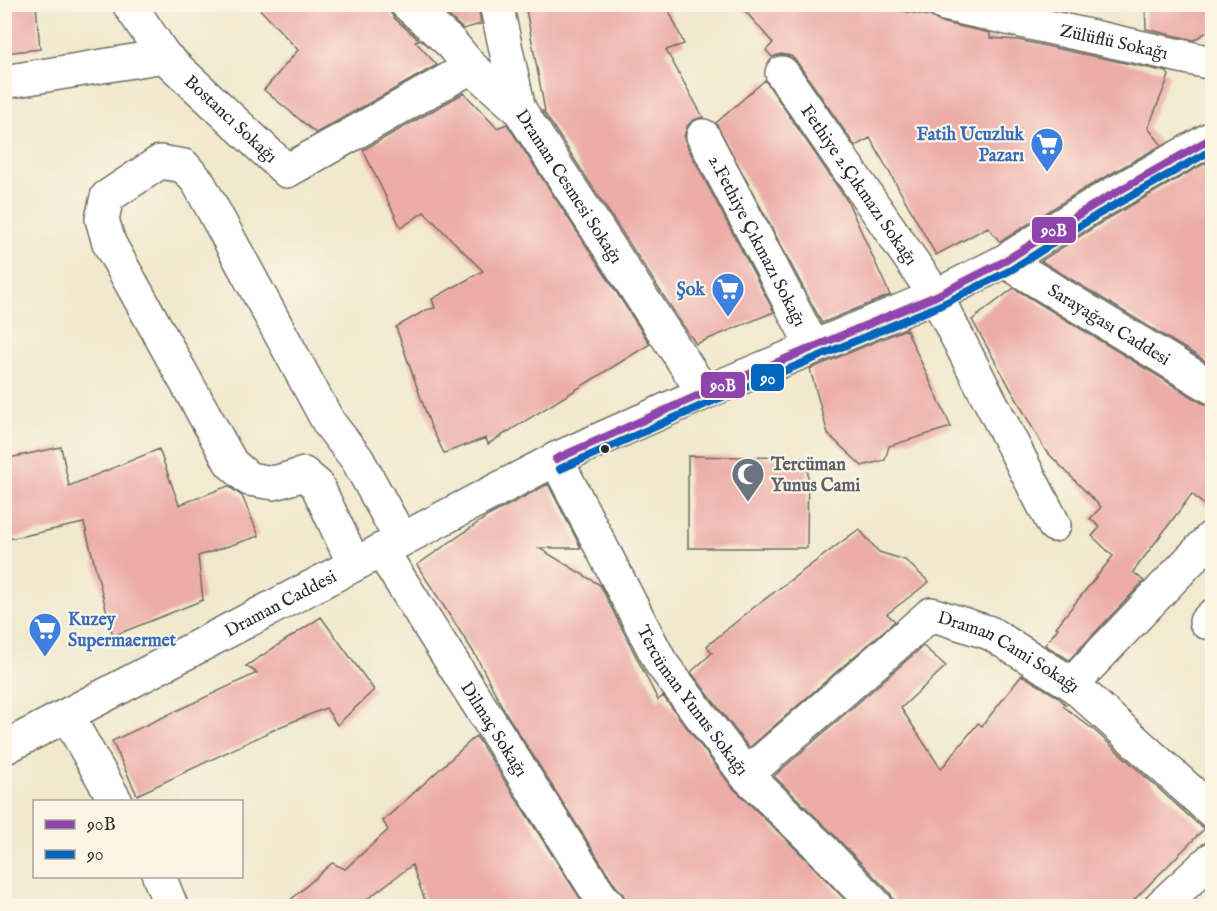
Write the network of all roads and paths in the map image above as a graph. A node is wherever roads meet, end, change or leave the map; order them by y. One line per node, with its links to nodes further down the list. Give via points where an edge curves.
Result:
1 (129, 4): 5 (street)
2 (407, 4): 7 (street, Draman Cesmesi Sokağı)
3 (496, 4): 10 (street)
4 (944, 4): 6 (street, Zülüflü Sokağı)
5 (164, 56): 7 (street, Bostancı Sokağı, via 287,171); 9 (street)
6 (1212, 63)
7 (471, 67): 10 (street, Draman Cesmesi Sokağı)
8 (782, 73): 14 (street, Fethiye 2.Çıkmazı Sokağı)
9 (4, 82)
10 (519, 110): 17 (street, Draman Cesmesi Sokağı)
11 (703, 136): 15 (street, 2.Fethiye Çıkmazı Sokağı)
12 (1212, 138): 13 (street, Draman Caddesi)
13 (1005, 261): 14 (street, Draman Caddesi); 16 (street, Sarayağası Caddesi)
14 (936, 296): 15 (street, Draman Caddesi); 19 (street, Fethiye 2.Çıkmazı Sokağı)
15 (813, 347): 17 (street, Draman Caddesi)
16 (1212, 387)
17 (704, 393): 18 (street, Draman Caddesi)
18 (556, 459): 21 (street, Draman Caddesi); 25 (street, Tercüman Yunus Sokağı, via 661,663)
19 (1054, 525)
20 (1212, 537): 22 (street)
21 (378, 551): 21 (street, via 357,459 329,423 198,182 183,166 160,162 107,197 102,219 110,243 231,463 249,479 273,483 304,474); 23 (street, Draman Caddesi); 31 (street, Dilmaç Sokağı)
22 (1072, 684): 25 (street, Draman Cami Sokağı, via 990,633 931,614); 27 (street, Draman Cami Sokağı)
23 (68, 717): 24 (street, Draman Caddesi); 26 (street)
24 (4, 748)
25 (746, 775): 32 (street, Tercüman Yunus Sokağı)
26 (115, 800)
27 (1212, 811)
28 (1212, 859): 33 (street)
29 (160, 878): 30 (street)
30 (171, 906)
31 (609, 906)
32 (876, 906)
33 (1161, 906)

